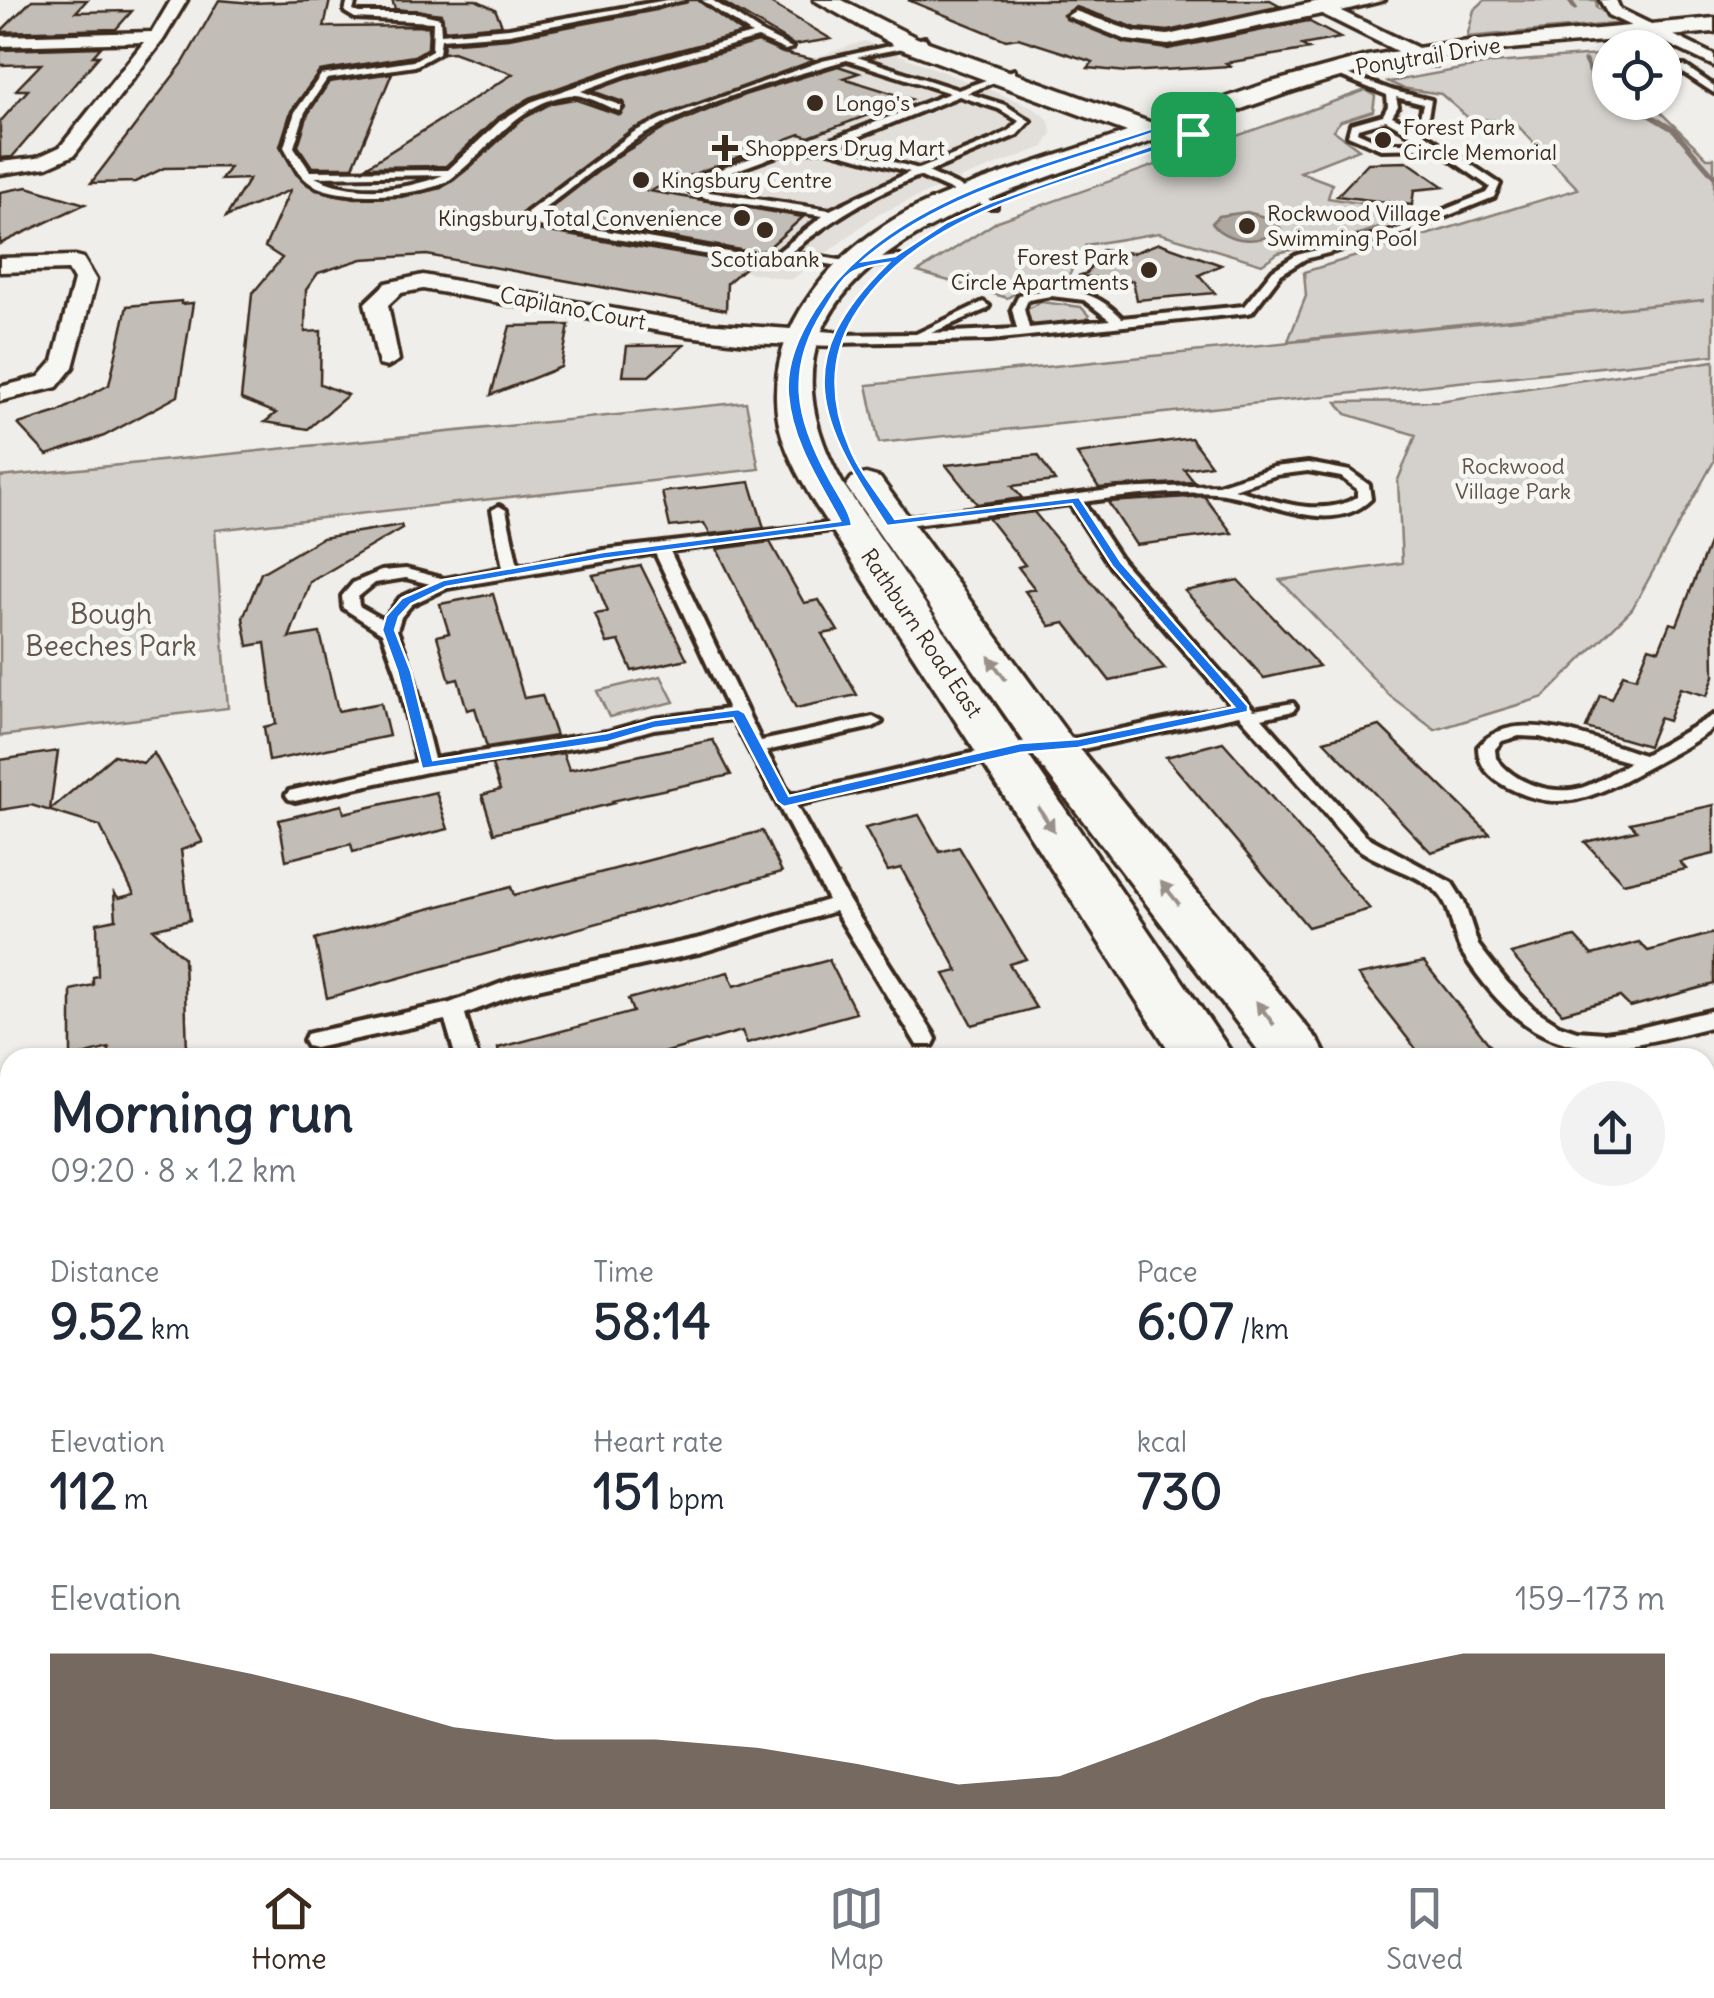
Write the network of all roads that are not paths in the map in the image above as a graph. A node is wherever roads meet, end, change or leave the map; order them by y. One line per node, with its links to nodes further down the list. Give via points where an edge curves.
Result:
1 (179, 0): 18 (street)
2 (352, 0): 17 (lane, via 350,12 358,16 434,18)
3 (681, 0): 17 (lane, via 509,31)
4 (706, 0): 14 (lane)
5 (825, 0): 20 (street)
6 (846, 0): 20 (street)
7 (1377, 0): 9 (street)
8 (1608, 0): 12 (street, via 1614,12)
9 (1316, 4): 10 (street, via 1162,40); 25 (street)
10 (1075, 16)
11 (1714, 25): 13 (street, Ponytrail Drive)
12 (1652, 30)
13 (1682, 31)
14 (760, 35): 23 (lane); 30 (lane)
15 (1682, 35): 16 (street, Ponytrail Drive)
16 (1714, 35)
17 (439, 36): 43 (lane, via 434,54 421,62 322,79 300,112 289,147)
18 (156, 38): 19 (street); 40 (street, via 64,153)
19 (0, 41)
20 (916, 42): 24 (lane); 29 (street)
21 (1592, 42): 25 (street, Ponytrail Drive)
22 (1682, 45): 26 (street)
23 (788, 48)
24 (847, 57): 33 (lane); 46 (lane, via 652,126 532,212 539,223 654,243 751,259)
25 (1422, 58): 28 (street, Ponytrail Drive)
26 (1714, 61)
27 (1682, 68): 31 (lane)
28 (1346, 74): 32 (lane); 37 (street, Ponytrail Drive)
29 (1005, 75): 33 (lane); 37 (street)
30 (570, 90): 34 (lane); 41 (lane, via 503,123)
31 (1714, 90)
32 (1391, 93): 35 (lane); 36 (lane, via 1428,102)
33 (960, 94): 39 (lane); 42 (lane, via 1018,114 1024,125)
34 (619, 108)
35 (1387, 117): 38 (lane); 38 (lane, via 1354,126 1352,133 1383,147)
36 (1423, 124)
37 (1169, 136): 44 (street, Rathburn Road East)
38 (1436, 145): 51 (lane, via 1496,186 1490,195 1401,232 1302,257 1277,272 1248,309)
39 (825, 146): 42 (lane); 45 (lane, via 785,149 703,179 694,189)
40 (0, 168)
41 (452, 172): 43 (lane); 43 (lane, via 424,186 380,192 329,188)
42 (919, 173): 44 (lane); 45 (lane)
43 (306, 174)
44 (980, 200): 47 (street, Rathburn Road East); 49 (street, Rathburn Road East, via 900,229)
45 (832, 214): 46 (lane)
46 (782, 254): 49 (lane)
47 (898, 259): 49 (lane); 53 (street, Rathburn Road East)
48 (0, 265): 56 (street, via 75,263 85,280 65,362 48,382)
49 (852, 266): 53 (street, Rathburn Road East, via 821,302)
50 (984, 306): 54 (lane)
51 (1119, 322): 52 (lane); 52 (lane, via 1105,304 1045,291 1024,298 1018,310)
52 (1024, 332): 54 (lane)
53 (818, 338): 54 (lane); 55 (street, Capilano Court, via 688,330 423,282 388,290 376,303); 57 (street, Rathburn Road East); 62 (street, Rathburn Road East, via 792,392 802,440)
54 (911, 338)
55 (386, 360)
56 (0, 394)
57 (830, 396)
58 (845, 450): 62 (street, Rathburn Road East)
59 (1219, 489): 59 (lane, via 1324,512 1352,508 1366,496 1352,477 1315,467 1274,471); 60 (lane)
60 (1075, 500): 62 (lane); 69 (lane, via 1116,564)
61 (499, 510): 64 (lane)
62 (870, 523): 63 (lane); 73 (street, Rathburn Road East)
63 (662, 549): 64 (lane); 68 (lane)
64 (512, 574): 65 (lane)
65 (443, 584): 66 (lane, via 406,601); 66 (lane, via 398,573 356,587 351,608)
66 (388, 630): 75 (lane)
67 (1287, 707): 69 (lane)
68 (738, 713): 72 (lane); 75 (lane)
69 (1247, 713): 73 (lane); 80 (lane, via 1359,840 1444,888 1471,950 1544,1028 1598,1043)
70 (1714, 720): 74 (lane)
71 (873, 722): 72 (lane)
72 (755, 748): 77 (lane)
73 (1028, 750): 77 (lane); 84 (street, Rathburn Road East, one-way to 84); 85 (street, Rathburn Road East, one-way to 73)
74 (1646, 761): 74 (lane, via 1533,731 1505,734 1487,750 1504,780 1551,796 1589,791)
75 (427, 766): 76 (lane)
76 (295, 795)
77 (784, 802): 78 (lane)
78 (840, 903): 79 (lane, via 702,946 515,986); 81 (lane)
79 (453, 1010): 82 (lane); 83 (lane)
80 (1714, 1018)
81 (925, 1039)
82 (315, 1040)
83 (464, 1048)
84 (1200, 1048)
85 (1289, 1048)

